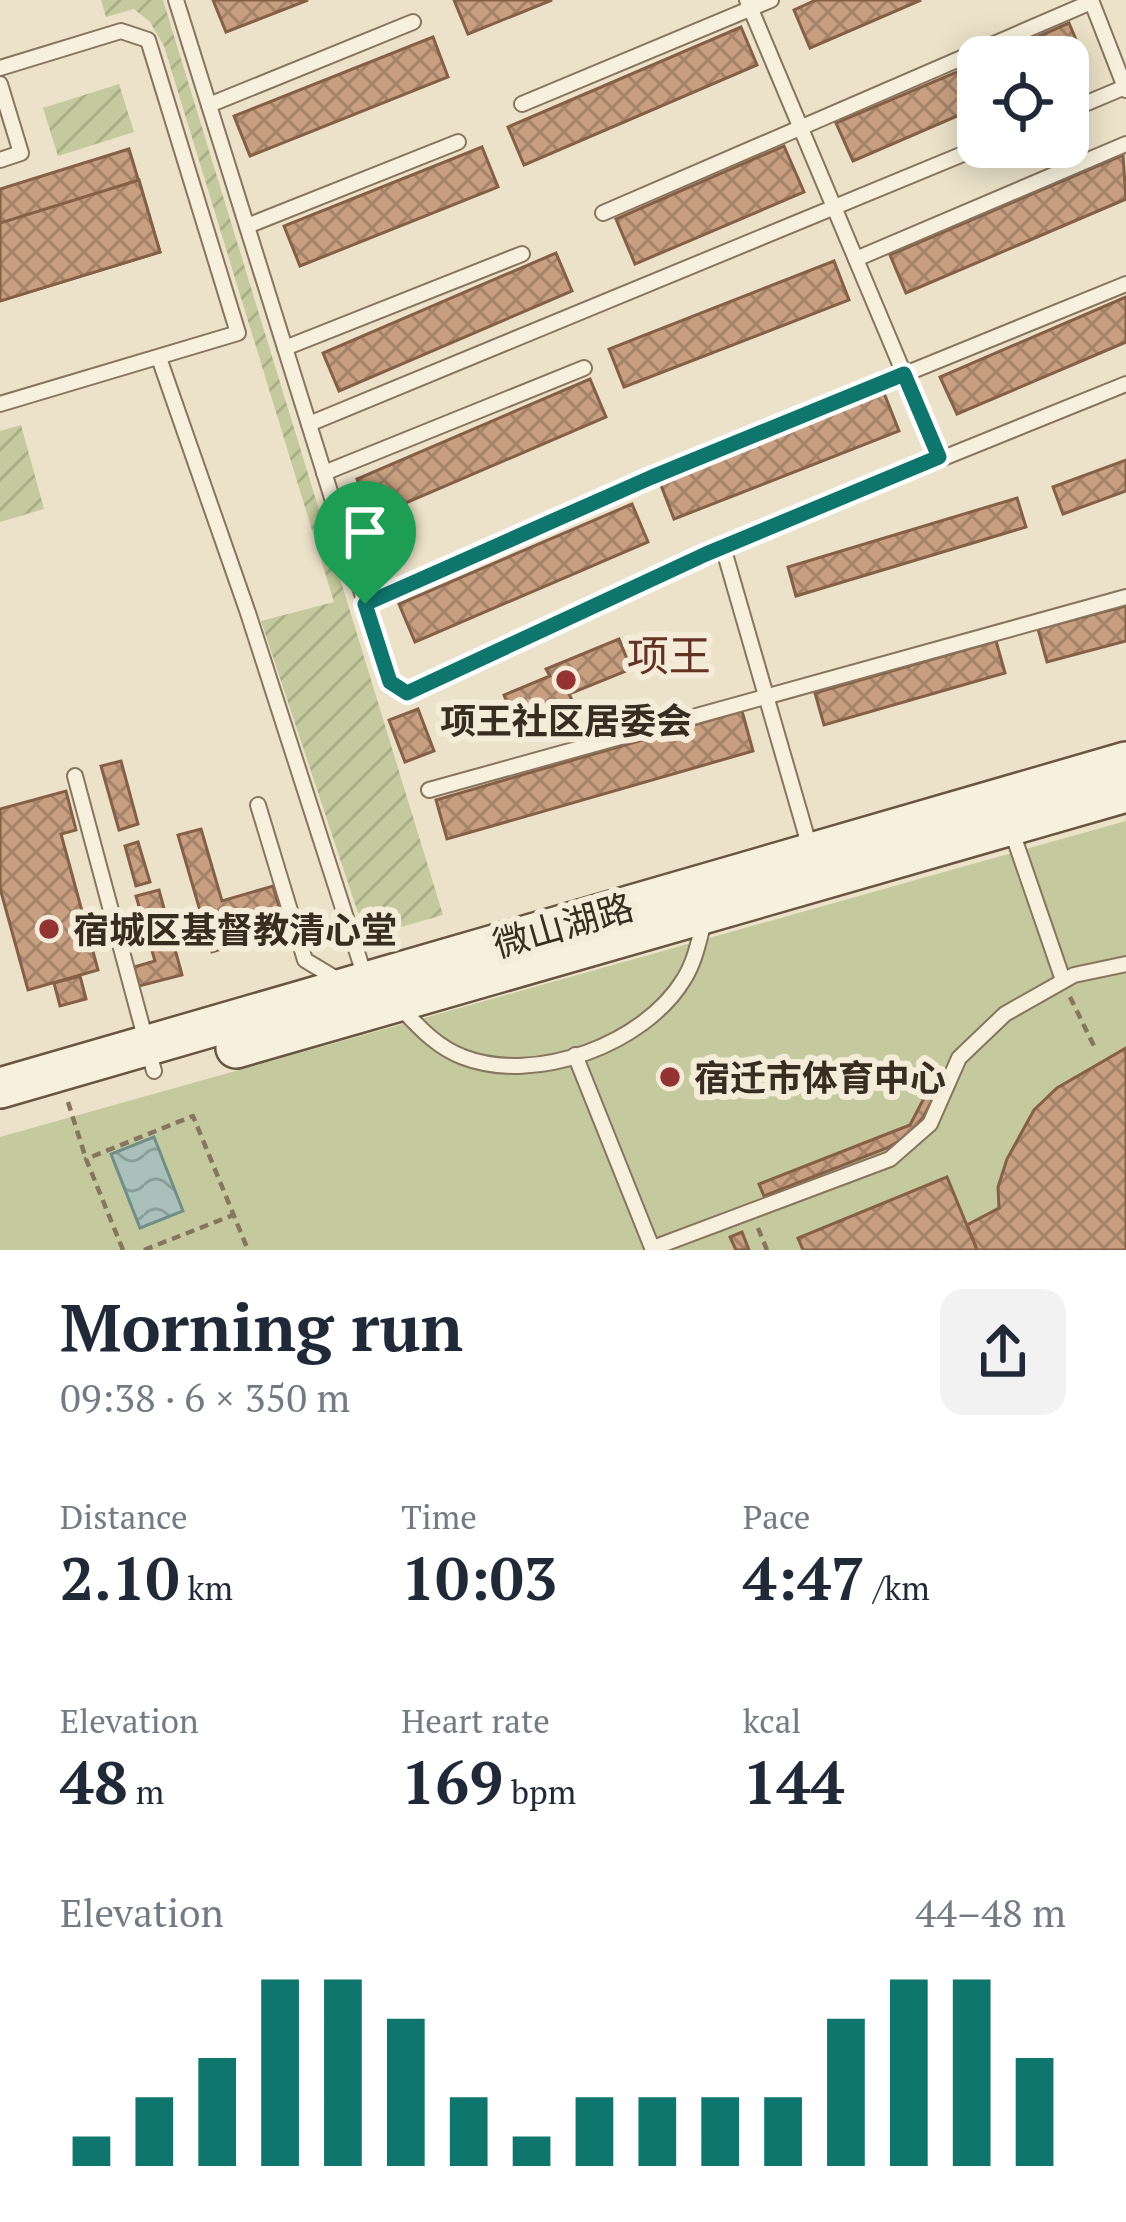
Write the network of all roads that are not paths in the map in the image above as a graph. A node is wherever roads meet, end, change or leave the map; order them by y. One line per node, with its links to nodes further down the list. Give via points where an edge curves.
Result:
1 (176, 0): 11 (lane)
2 (771, 0): 4 (lane)
3 (1091, 1): 8 (lane); 12 (lane)
4 (748, 4): 10 (lane); 12 (lane)
5 (413, 22): 11 (lane)
6 (0, 68): 24 (lane, via 121,31 142,35 154,48 238,333)
7 (0, 84): 16 (lane, via 22,153)
8 (1125, 89): 9 (lane)
9 (1089, 103)
10 (522, 104)
11 (209, 105): 19 (lane)
12 (801, 129): 17 (lane); 18 (lane)
13 (458, 142): 19 (lane)
14 (1126, 144): 21 (lane)
15 (957, 157): 17 (lane)
16 (0, 160)
17 (834, 208): 21 (lane); 29 (lane)
18 (603, 213)
19 (247, 226): 23 (lane)
20 (522, 254): 23 (lane)
21 (856, 259): 26 (lane)
22 (1126, 284): 26 (lane)
23 (285, 348): 29 (lane)
24 (159, 358): 28 (lane); 46 (lane)
25 (584, 368): 31 (lane)
26 (904, 374): 30 (lane); 34 (lane)
27 (1126, 384): 30 (lane)
28 (0, 404)
29 (309, 424): 31 (lane)
30 (939, 457): 32 (lane)
31 (324, 473): 34 (lane)
32 (722, 547): 34 (lane, via 407,693 390,682); 35 (lane)
33 (1126, 597): 35 (lane)
34 (365, 604)
35 (766, 697): 38 (lane); 42 (lane)
36 (1126, 762): 42 (street, 微山湖路)
37 (75, 776): 48 (lane)
38 (429, 790)
39 (1126, 793): 41 (street, 微山湖路)
40 (258, 805): 46 (lane, via 305,961)
41 (1010, 826): 42 (street, 微山湖路); 45 (lane)
42 (815, 867): 43 (street, 微山湖路); 46 (street, 微山湖路)
43 (707, 913): 46 (street, 微山湖路); 47 (lane, via 677,990 636,1027)
44 (1126, 964): 45 (lane)
45 (1063, 980): 51 (lane, via 976,1040 959,1058 930,1124 890,1159)
46 (372, 994): 47 (lane, via 464,1058 528,1064); 48 (street, 微山湖路)
47 (575, 1055): 51 (lane)
48 (150, 1058): 49 (street, 微山湖路); 50 (street, 微山湖路, via 67,1096)
49 (0, 1088)
50 (0, 1115)
51 (653, 1249)

